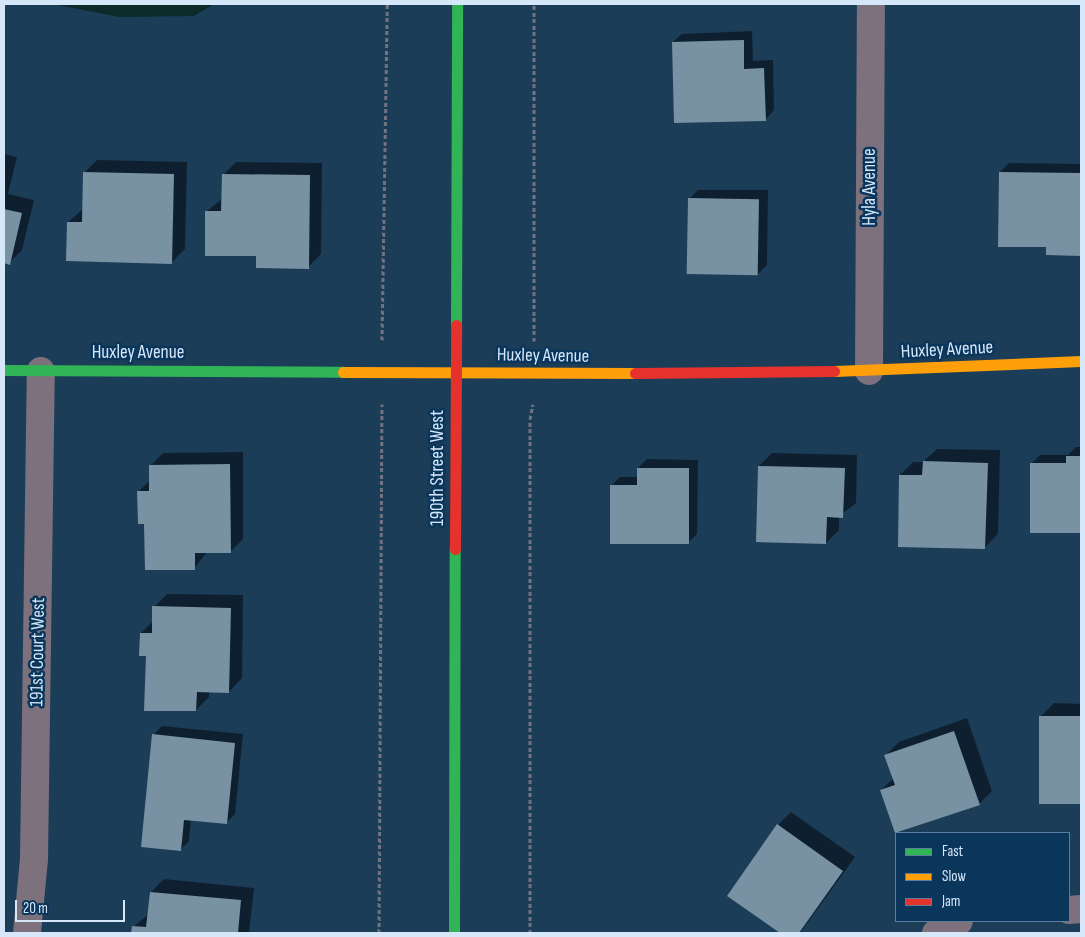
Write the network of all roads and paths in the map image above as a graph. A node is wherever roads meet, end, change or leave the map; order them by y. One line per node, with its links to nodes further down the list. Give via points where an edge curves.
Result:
1 (387, 4): 7 (path)
2 (457, 4): 10 (street, 190th Street West)
3 (534, 4): 11 (path)
4 (871, 4): 9 (street, Hyla Avenue)
5 (1081, 362): 9 (street, Huxley Avenue)
6 (4, 370): 8 (street, Huxley Avenue)
7 (382, 370): 8 (street, Huxley Avenue); 10 (street, Huxley Avenue); 14 (path)
8 (42, 371): 13 (street, 191st Court West, via 34,849)
9 (869, 371): 11 (street, Huxley Avenue)
10 (456, 372): 11 (street, Huxley Avenue); 15 (street, 190th Street West)
11 (534, 374): 16 (path, via 530,419)
12 (957, 922): 17 (street)
13 (27, 933)
14 (379, 933)
15 (454, 933)
16 (530, 933)
17 (936, 933)

